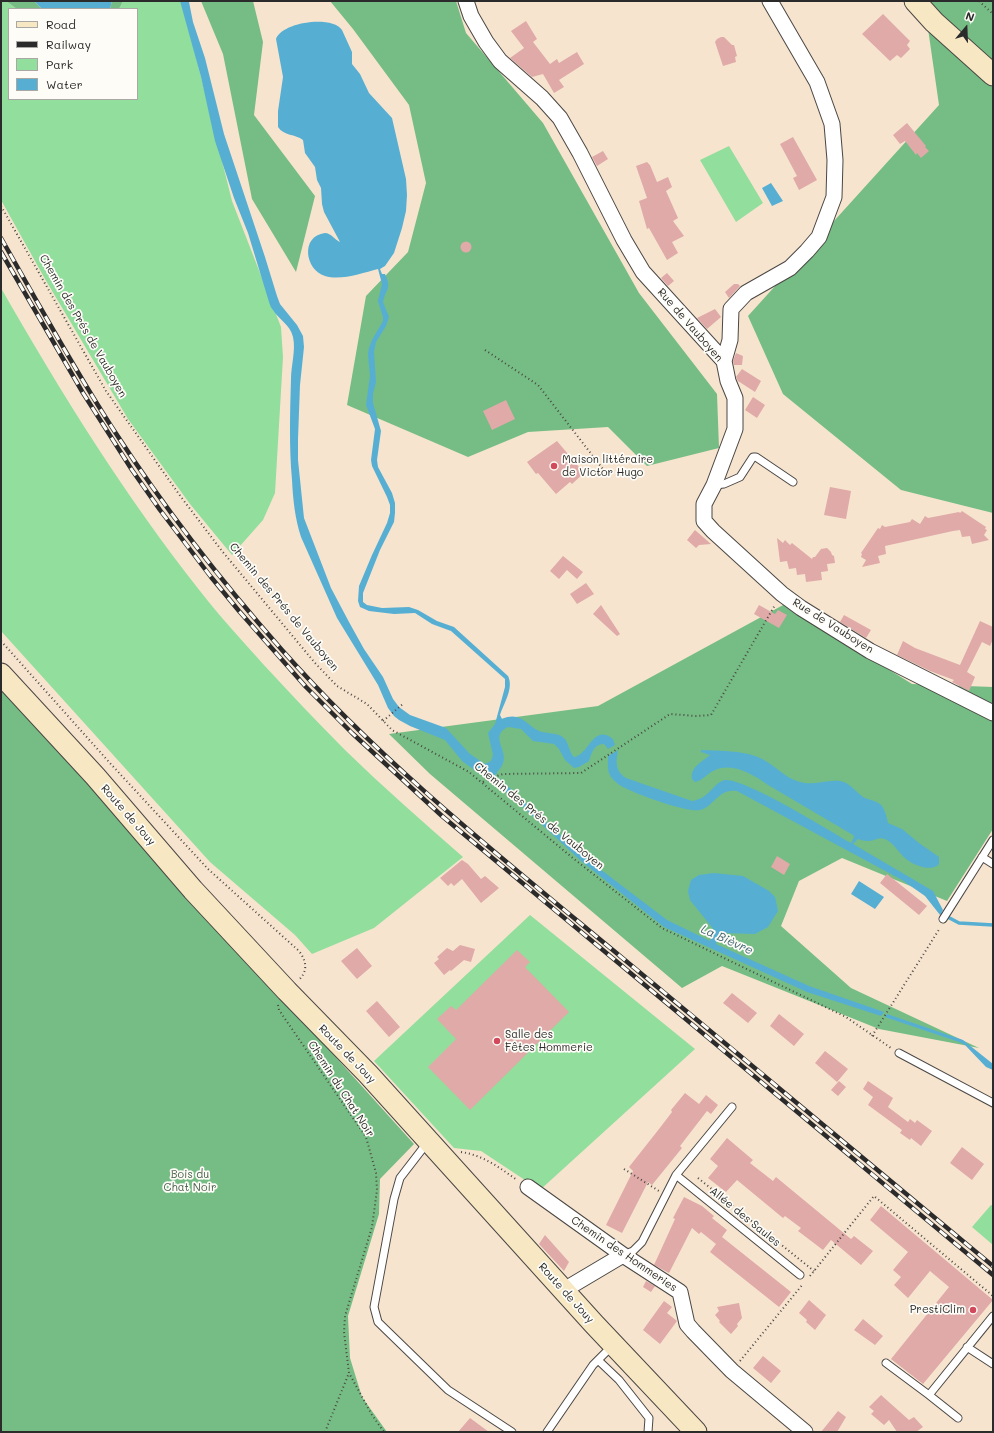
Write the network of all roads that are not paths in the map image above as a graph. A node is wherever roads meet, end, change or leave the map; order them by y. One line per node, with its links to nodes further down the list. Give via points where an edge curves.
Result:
1 (466, 1): 5 (street, Rue de Vauboyen, via 471,16 500,61 542,98 560,118 643,272)
2 (770, 1): 5 (street, via 817,82 832,124 835,160 834,197 819,237 807,251 790,268 746,293 731,308 730,340)
3 (915, 1): 4 (main road, via 934,22)
4 (993, 75)
5 (724, 361): 7 (street, Rue de Vauboyen, via 735,398 735,429)
6 (794, 482): 7 (lane, via 753,457 740,477)
7 (714, 485): 9 (street, Rue de Vauboyen, via 704,504 704,521 782,594 870,651)
8 (1, 674): 17 (main road, Route de Jouy, via 95,776 193,890)
9 (993, 713)
10 (993, 840): 11 (lane)
11 (982, 858): 12 (lane); 13 (lane)
12 (993, 864)
13 (945, 916)
14 (899, 1053): 15 (lane)
15 (993, 1103)
16 (732, 1107): 18 (lane)
17 (428, 1141): 22 (main road, Route de Jouy); 31 (lane, via 400,1178 394,1199 374,1307 378,1322 448,1390)
18 (676, 1175): 20 (lane, via 642,1242 633,1251); 21 (lane, Allée des Saules)
19 (528, 1187): 20 (street, Chemin des Hommeries)
20 (623, 1255): 22 (street); 35 (street, Chemin des Hommeries, via 680,1292 687,1324 693,1331 732,1372)
21 (800, 1275)
22 (564, 1290): 24 (main road, Route de Jouy)
23 (993, 1316): 25 (lane)
24 (614, 1344): 26 (lane); 34 (main road, Route de Jouy)
25 (967, 1347): 28 (lane); 29 (lane)
26 (598, 1360): 32 (lane); 33 (lane, via 620,1380 649,1418)
27 (886, 1363): 29 (lane)
28 (993, 1364)
29 (929, 1395): 30 (lane)
30 (958, 1418)
31 (512, 1432)
32 (547, 1432)
33 (648, 1432)
34 (696, 1432)
35 (805, 1432)

